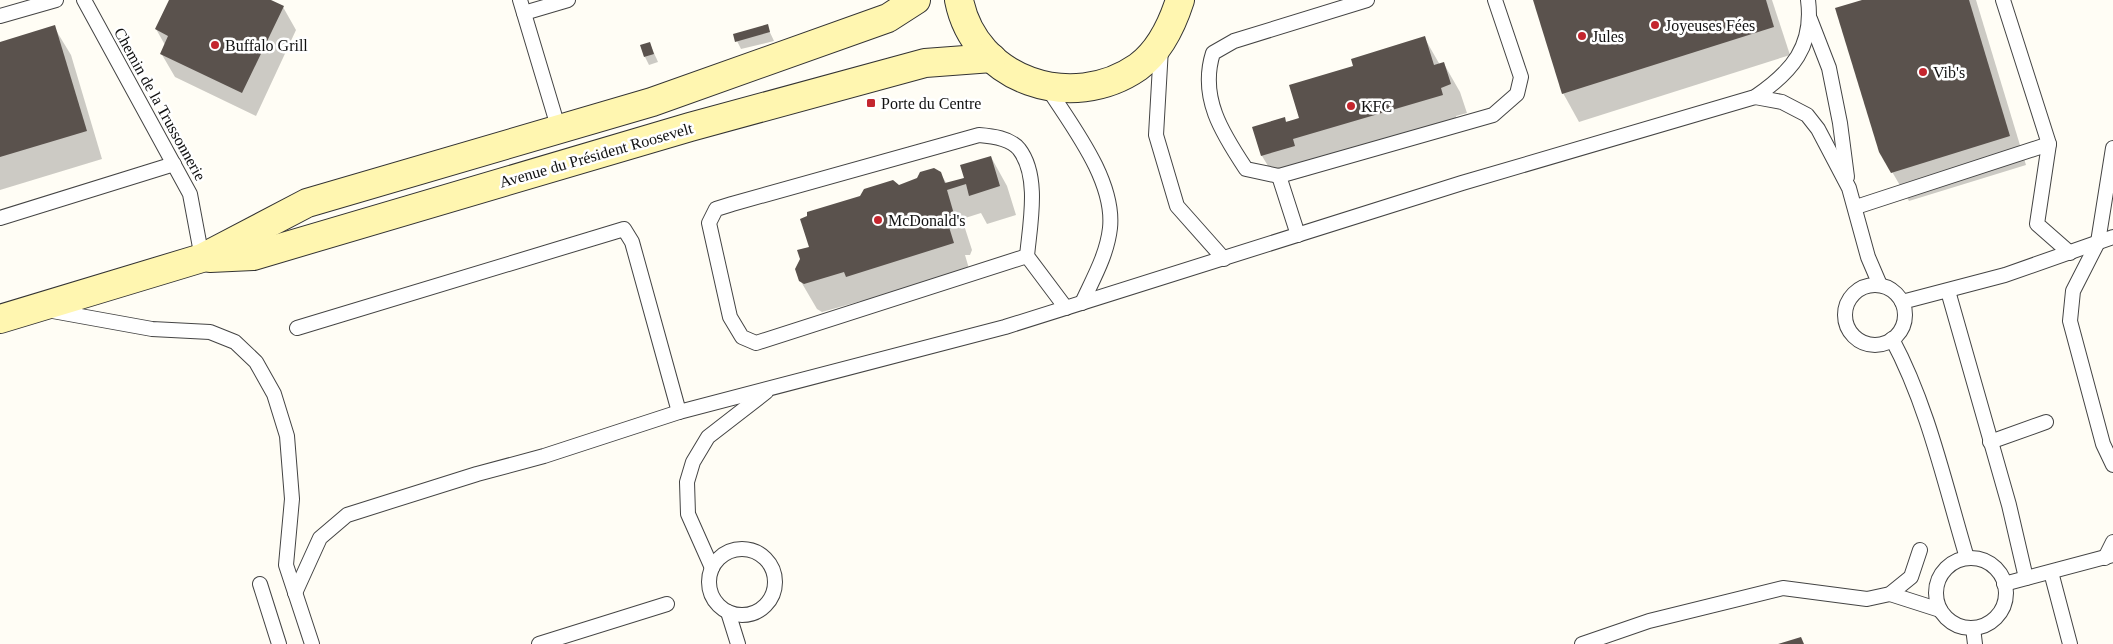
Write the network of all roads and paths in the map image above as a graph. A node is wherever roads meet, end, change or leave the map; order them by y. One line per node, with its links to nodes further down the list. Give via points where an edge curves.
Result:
1 (56, 0): 13 (lane)
2 (84, 0): 22 (lane, Chemin de la Trussonnerie)
3 (568, 0): 12 (lane)
4 (916, 0): 19 (main road, Avenue du Président Roosevelt, via 888,18 652,102)
5 (959, 0): 16 (main road, via 977,42)
6 (1180, 0): 15 (main road)
7 (1367, 0): 23 (lane, via 1234,41 1213,53 1208,69 1210,94 1223,134 1246,169)
8 (1495, 0): 23 (lane, via 1521,77 1517,94 1493,115)
9 (1802, 0): 14 (lane)
10 (1808, 0): 14 (lane)
11 (2003, 0): 20 (lane)
12 (522, 6): 19 (lane)
13 (0, 16)
14 (1810, 21): 18 (lane, via 1796,62 1777,83); 24 (lane, via 1829,68)
15 (1161, 43): 17 (main road, via 1138,66 1110,82 1079,89); 33 (lane, via 1156,135 1177,206)
16 (992, 58): 17 (main road, via 1017,77); 32 (main road, Avenue du Président Roosevelt, via 926,63 690,127 253,256)
17 (1046, 87): 37 (lane, via 1088,153 1107,200 1110,226 1105,252)
18 (1755, 97): 24 (lane, via 1782,102 1807,115 1818,129); 27 (lane, via 1462,182)
19 (559, 130): 32 (main road, Avenue du Président Roosevelt, via 307,203)
20 (2049, 144): 25 (lane); 30 (lane, via 2037,224)
21 (2113, 148): 29 (lane)
22 (174, 164): 26 (lane); 32 (lane, Chemin de la Trussonnerie, via 190,194)
23 (1278, 176): 27 (lane)
24 (1848, 188): 25 (lane)
25 (1856, 207): 34 (lane, via 1868,258)
26 (0, 218)
27 (1298, 235): 33 (lane)
28 (2113, 237): 29 (lane)
29 (2098, 242): 30 (lane); 47 (lane, via 2073,291 2070,320 2104,444)
30 (2070, 253): 35 (lane)
31 (1028, 256): 31 (lane, via 1034,183 1019,149 1001,138 979,134 716,209 709,223 730,317 742,337 756,343); 39 (lane)
32 (202, 258): 38 (main road, Avenue du Président Roosevelt)
33 (1224, 258): 37 (lane)
34 (1880, 285): 36 (lane, via 1889,288); 42 (lane, via 1854,293 1848,300 1845,318 1852,335 1867,344)
35 (1948, 291): 36 (lane); 46 (lane)
36 (1902, 302): 42 (lane, via 1904,322)
37 (1082, 303): 39 (lane)
38 (34, 308): 40 (main road, Avenue du Président Roosevelt); 57 (lane, via 152,329 210,332 235,342 256,362 274,394 287,436 292,499 286,564)
39 (1066, 308): 43 (lane)
40 (0, 319)
41 (297, 328): 44 (lane, via 624,230 632,242)
42 (1892, 339): 51 (lane, via 1907,367)
43 (770, 389): 44 (lane); 52 (lane, via 708,437 693,462 687,482 688,514)
44 (679, 412): 57 (lane, via 347,515 320,538)
45 (2046, 422): 46 (lane)
46 (1990, 442): 54 (lane)
47 (2113, 465)
48 (2113, 542): 50 (lane)
49 (1920, 550): 58 (lane, via 1911,577)
50 (2109, 557): 53 (lane)
51 (1966, 558): 56 (lane, via 1986,562 1997,571); 60 (lane, via 1955,561 1940,577 1936,588)
52 (712, 568): 61 (lane, via 709,580 711,593); 61 (lane, via 721,557 744,549 757,552 774,571 776,584 764,607 740,615)
53 (2051, 572): 54 (lane); 69 (lane)
54 (2026, 578): 56 (lane)
55 (260, 584): 63 (lane)
56 (2004, 584): 62 (lane, via 2004,605 1991,621)
57 (295, 593): 64 (lane)
58 (1890, 594): 60 (lane); 67 (lane, via 1867,599 1783,588 1649,621)
59 (667, 604): 65 (lane)
60 (1940, 610): 62 (lane, via 1954,623)
61 (728, 612): 66 (lane)
62 (1973, 628): 68 (lane)
63 (279, 644)
64 (312, 644)
65 (539, 644)
66 (738, 644)
67 (1582, 644)
68 (1975, 644)
69 (2070, 644)

